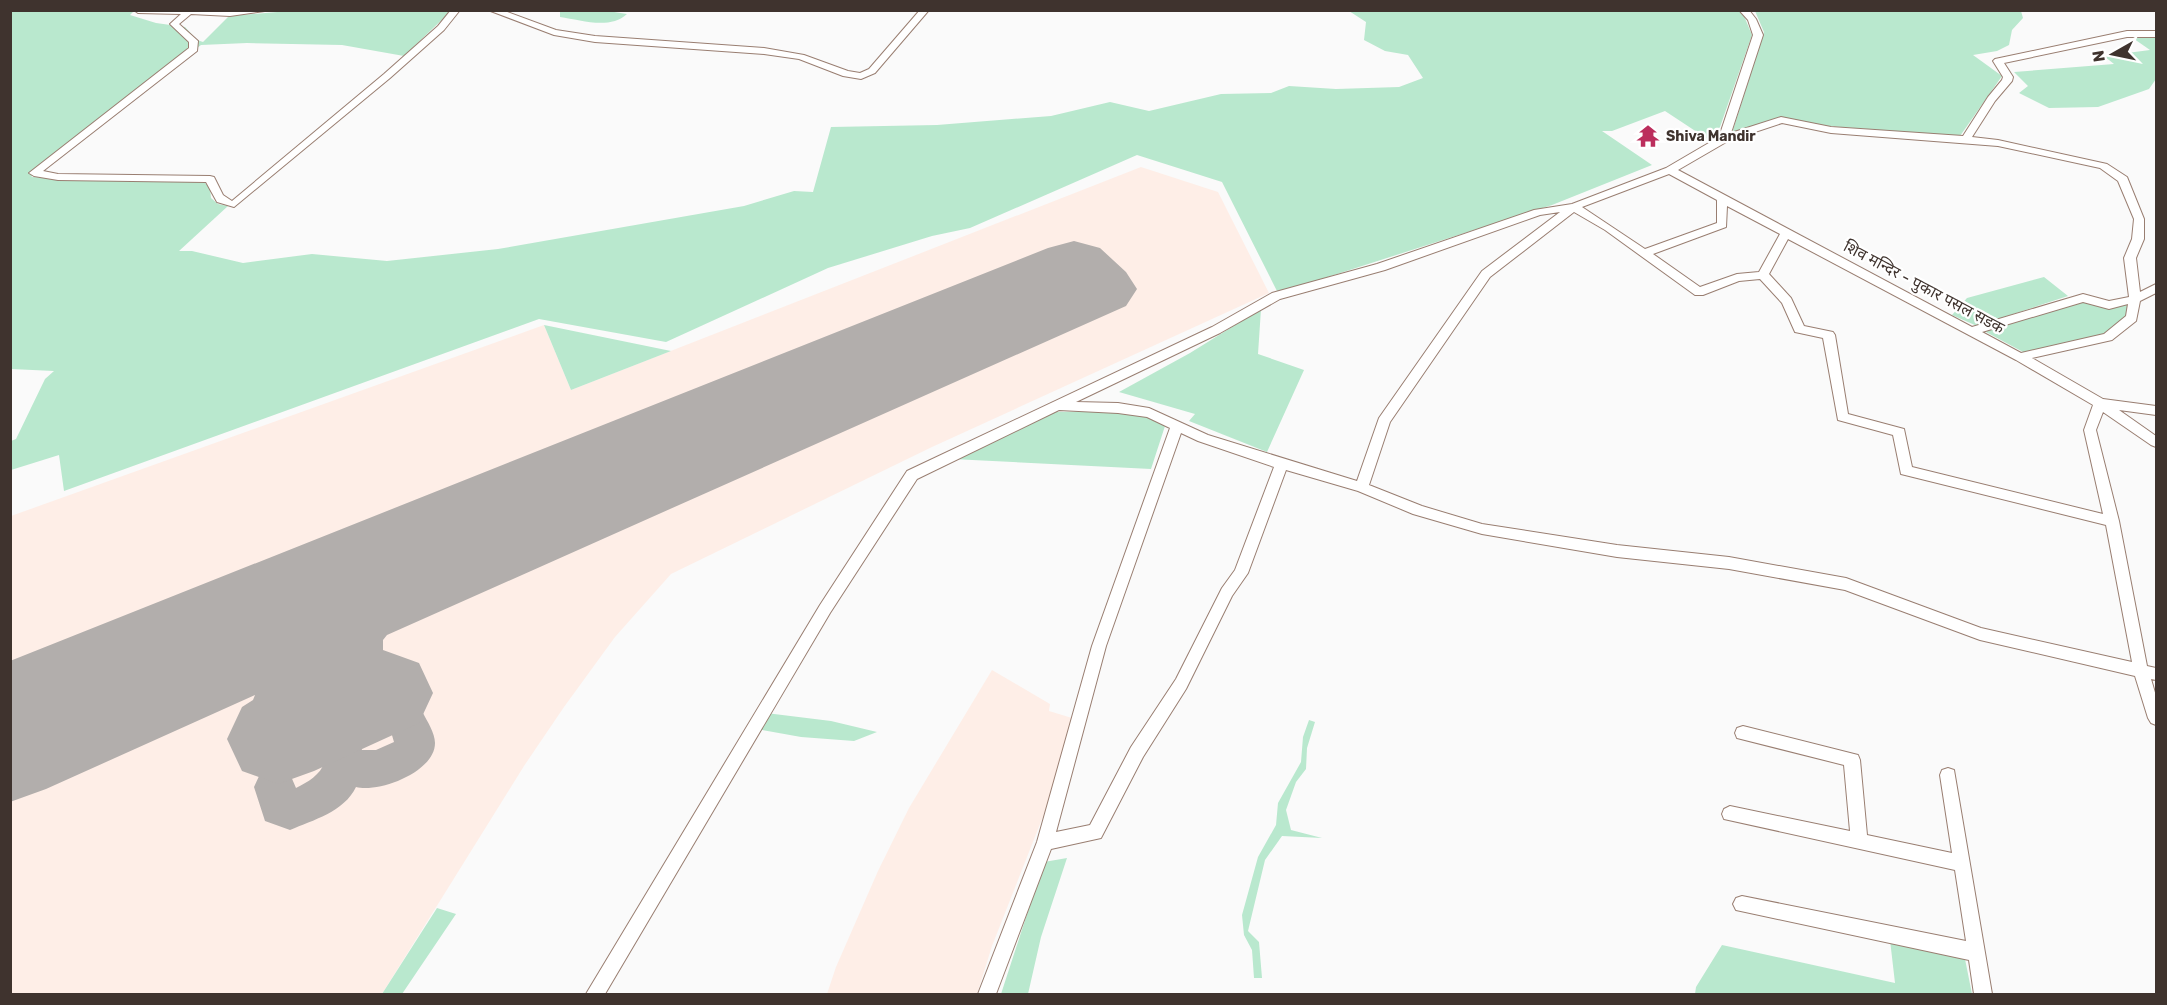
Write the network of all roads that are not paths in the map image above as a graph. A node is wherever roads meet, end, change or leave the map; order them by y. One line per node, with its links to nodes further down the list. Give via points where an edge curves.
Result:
1 (138, 10): 7 (street)
2 (268, 10): 7 (street)
3 (456, 10): 7 (street, via 387,76 234,204 225,203 218,196 210,179 58,177 34,173 194,49 193,41 174,24)
4 (492, 10): 5 (street, via 554,32 595,39 764,51 801,57 861,76 872,70)
5 (925, 10)
6 (1743, 10): 9 (street, via 1758,35)
7 (188, 13)
8 (2157, 34): 10 (street, via 2127,34 1998,61 2007,81)
9 (1724, 139): 10 (street, via 1781,120 1831,130); 11 (street)
10 (1966, 139): 18 (street, via 2103,166 2123,179 2139,219 2138,238 2130,258)
11 (1670, 170): 12 (street, शिव मन्दिर - पुकार पसल सडक); 13 (street)
12 (1722, 197): 14 (street, शिव मन्दिर - पुकार पसल सडक); 15 (street, via 1722,225)
13 (1574, 207): 15 (street); 22 (street, via 1539,212 1381,267 1276,296 1216,330); 27 (street, via 1486,274 1384,421)
14 (1786, 232): 16 (street); 19 (street, शिव मन्दिर - पुकार पसल सडक)
15 (1644, 253): 16 (street, via 1699,292 1737,278)
16 (1763, 275): 28 (street, via 1787,301 1799,329 1829,335 1842,417 1899,432 1906,471)
17 (2157, 288): 18 (street)
18 (2135, 299): 19 (street, via 2109,305 2083,298); 20 (street, via 2132,318 2108,337)
19 (1973, 331): 20 (street, शिव मन्दिर - पुकार पसल सडक)
20 (2020, 357): 21 (street, शिव मन्दिर - पुकार पसल सडक)
21 (2100, 403): 23 (street); 25 (street, शिव मन्दिर - पुकार पसल सडक); 28 (street, via 2090,430)
22 (1054, 406): 24 (street, via 1149,413); 40 (street, via 912,475 825,609)
23 (2157, 410)
24 (1177, 426): 26 (street); 36 (street, via 1099,646)
25 (2157, 442)
26 (1282, 464): 27 (street); 36 (street, via 1241,573 1095,832)
27 (1362, 487): 29 (street, via 1418,510 1482,529 1617,551 1729,563 1846,584 1980,634)
28 (2112, 520): 29 (street)
29 (2141, 671): 30 (street); 31 (street)
30 (2157, 674)
31 (2157, 718)
32 (1743, 733): 35 (street, via 1851,760)
33 (1948, 775): 37 (street)
34 (1730, 814): 35 (street)
35 (1859, 839): 37 (street)
36 (1045, 842): 41 (street)
37 (1962, 863): 39 (street)
38 (1742, 904): 39 (street)
39 (1975, 952): 42 (street)
40 (595, 994)
41 (987, 994)
42 (1983, 994)

